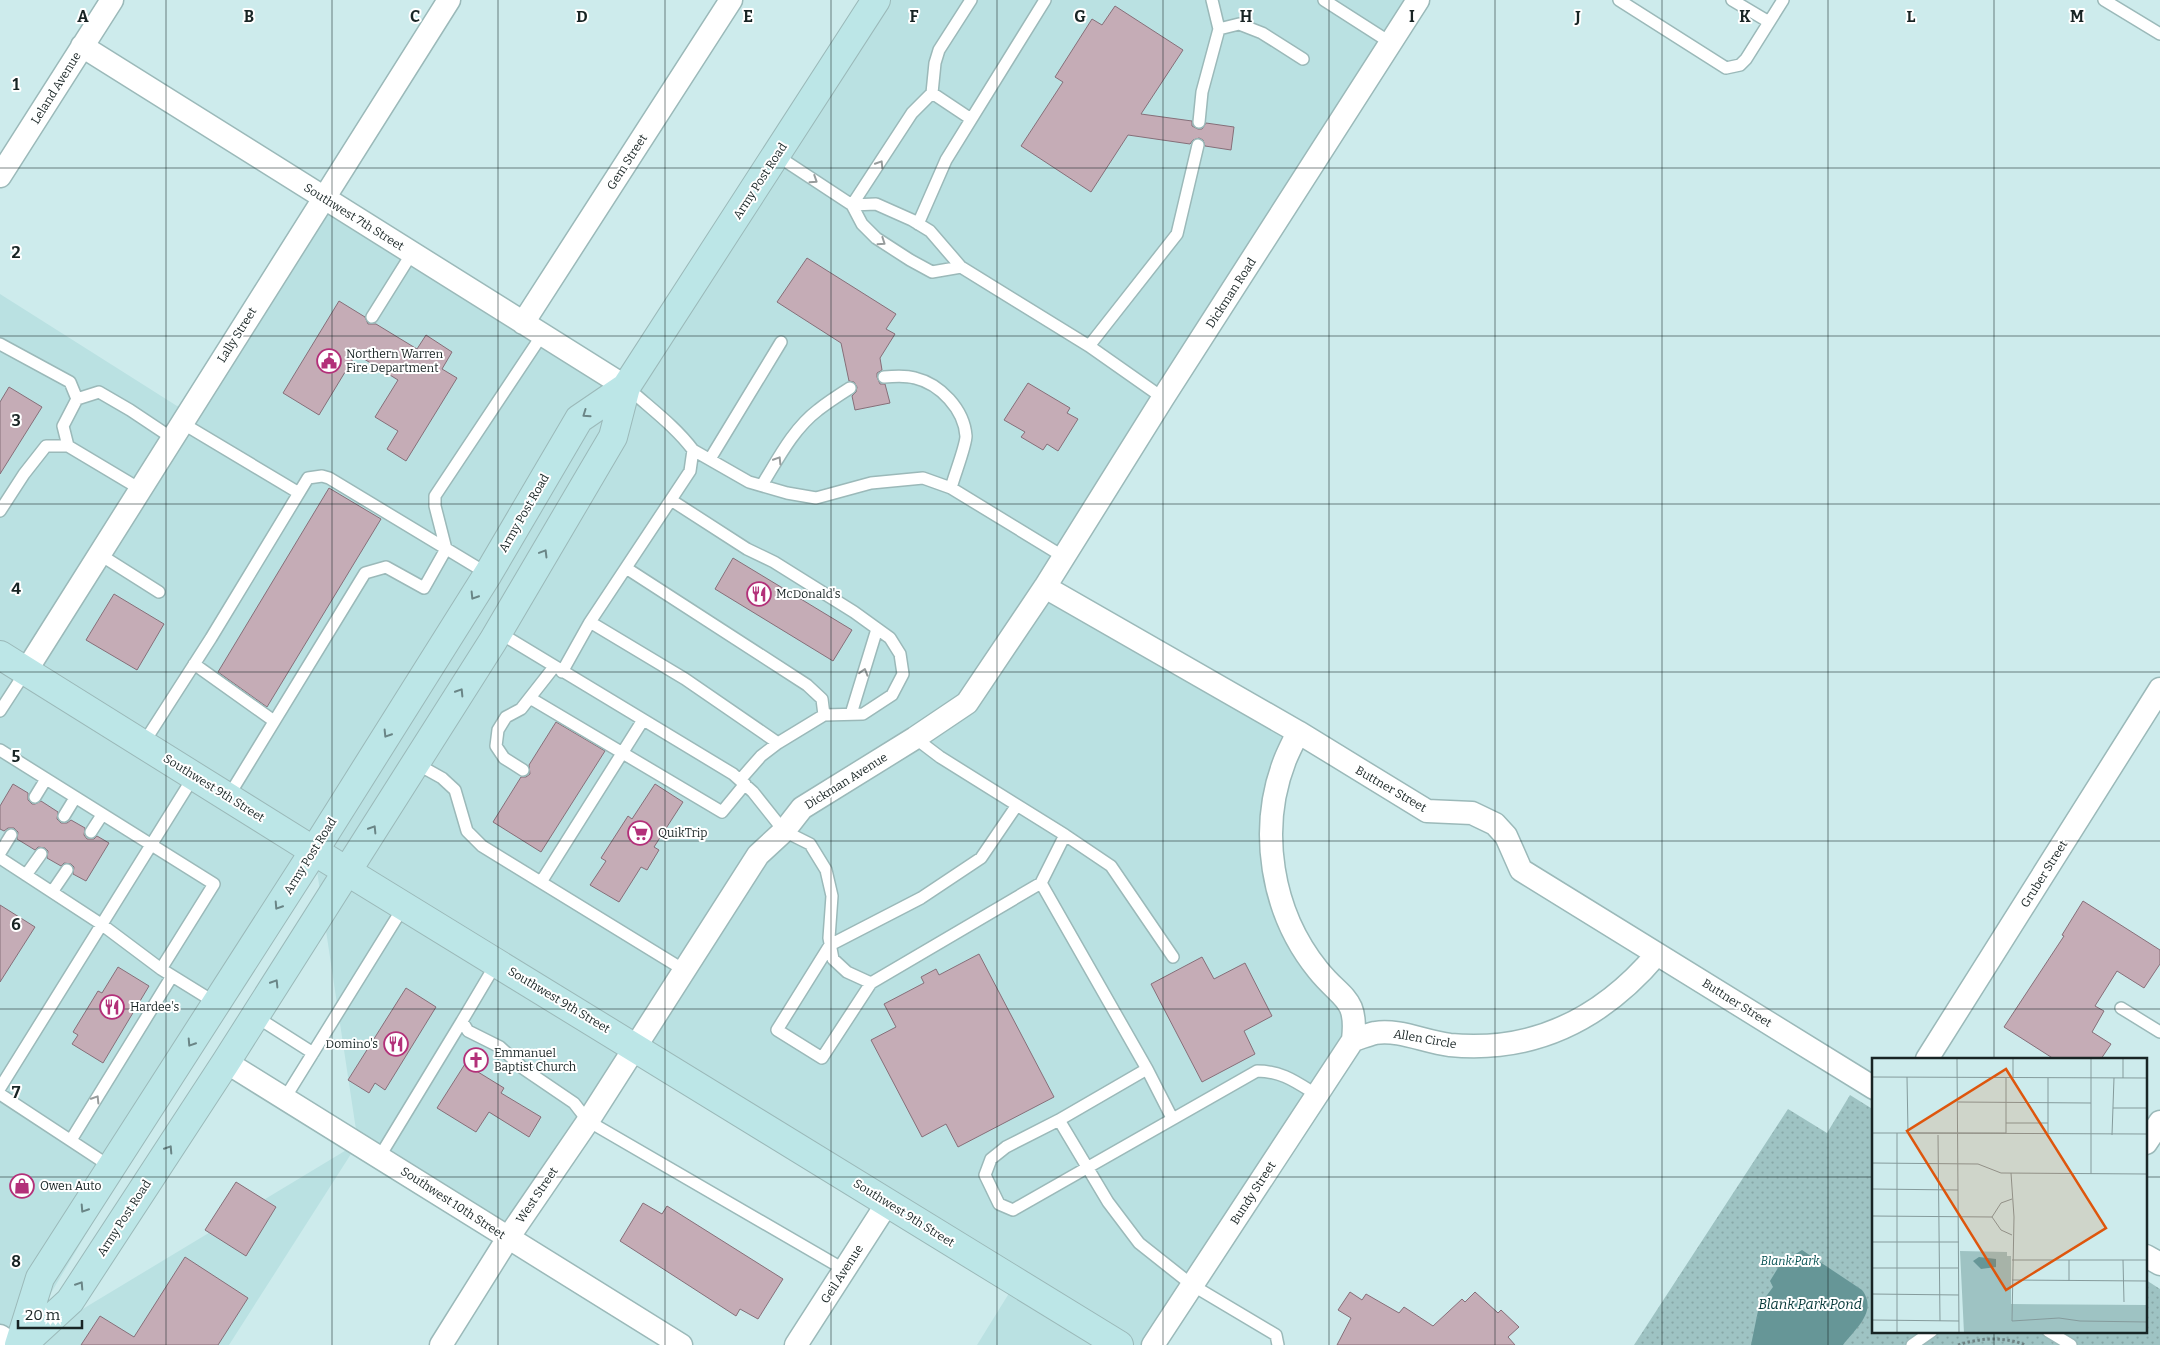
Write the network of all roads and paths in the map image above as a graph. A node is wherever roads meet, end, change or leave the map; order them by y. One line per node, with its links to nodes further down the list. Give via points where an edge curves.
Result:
1 (112, 0): 18 (street, Leland Avenue)
2 (449, 0): 26 (street, Lally Street)
3 (731, 0): 32 (street, Gem Street)
4 (876, 0): 24 (main road, Army Post Road)
5 (970, 0): 20 (lane, via 939,50)
6 (1045, 0): 21 (lane)
7 (1212, 0): 15 (lane)
8 (1324, 0): 17 (lane)
9 (1418, 0): 17 (street, Dickman Road)
10 (1619, 0): 14 (lane, via 1726,68 1740,65 1746,59)
11 (1732, 0): 14 (lane)
12 (1783, 0): 14 (lane)
13 (2104, 0): 16 (lane)
14 (1769, 22)
15 (1219, 29): 19 (lane, via 1239,24 1262,33); 22 (lane, via 1202,92)
16 (2160, 34)
17 (1390, 43): 39 (street, Dickman Road)
18 (82, 46): 25 (street, Leland Avenue); 26 (street, Southwest 7th Street)
19 (1303, 60)
20 (932, 93): 21 (lane); 27 (lane, one-way to 20, via 912,113)
21 (971, 119): 28 (lane, via 946,160)
22 (1199, 122)
23 (1198, 145): 35 (lane, via 1177,234)
24 (776, 155): 27 (lane, one-way to 27); 37 (main road, Army Post Road)
25 (0, 176)
26 (324, 198): 29 (street, Southwest 7th Street); 41 (street, Lally Street)
27 (852, 205): 28 (lane, via 876,204); 30 (lane, one-way to 30, via 862,224 876,238 910,260 932,272)
28 (918, 224): 30 (lane, via 930,231)
29 (412, 253): 31 (lane); 32 (street, Southwest 7th Street)
30 (961, 267): 35 (lane)
31 (372, 317)
32 (532, 329): 37 (street, Southwest 7th Street); 51 (lane, via 435,496)
33 (781, 342): 44 (lane)
34 (0, 344): 40 (lane, via 70,382)
35 (1089, 346): 39 (lane)
36 (884, 377): 46 (lane, via 915,378 940,391 955,405 966,437)
37 (626, 387): 43 (lane, via 680,432); 55 (main road, Army Post Road, one-way to 55, via 579,419); 60 (main road, Army Post Road, one-way to 37, via 613,437)
38 (850, 388): 45 (lane, one-way to 38, via 794,434 817,410)
39 (1163, 398): 53 (street, Dickman Road)
40 (77, 400): 41 (lane, via 98,392); 42 (lane, via 63,426)
41 (177, 430): 47 (street, Lally Street); 48 (lane)
42 (68, 446): 47 (lane); 50 (lane, via 46,446)
43 (693, 450): 44 (lane); 49 (lane, via 690,470)
44 (710, 459): 45 (lane, via 749,482)
45 (762, 485): 46 (lane, via 816,498 871,483 923,478)
46 (951, 488): 53 (lane)
47 (140, 489): 52 (street, Lally Street)
48 (299, 493): 51 (lane, via 308,478 329,478); 62 (lane)
49 (671, 500): 54 (lane); 59 (lane)
50 (0, 511)
51 (446, 549): 55 (lane); 71 (lane, via 424,588 386,567 365,573)
52 (99, 554): 57 (lane); 64 (street, Lally Street)
53 (1064, 558): 56 (street, Dickman Road)
54 (626, 568): 58 (lane); 69 (lane, via 807,685 822,699)
55 (488, 574): 94 (main road, Army Post Road, one-way to 94)
56 (1046, 587): 72 (street, Buttner Street); 73 (street, Dickman Avenue, via 967,703)
57 (159, 592)
58 (590, 622): 63 (lane); 74 (lane, via 686,680)
59 (877, 629): 68 (lane, one-way to 59); 68 (lane, via 890,638 900,654 903,674 892,695 863,714)
60 (498, 632): 63 (lane); 78 (main road, Army Post Road, one-way to 60)
61 (0, 655): 64 (main road, Southwest 9th Street)
62 (194, 664): 71 (lane); 75 (lane)
63 (558, 669): 66 (lane); 70 (lane)
64 (26, 671): 67 (lane); 75 (main road, Southwest 9th Street)
65 (2160, 689): 122 (street, Gruber Street)
66 (530, 698): 77 (lane); 79 (lane, via 521,709 506,717 498,730 496,746 504,758)
67 (0, 711)
68 (851, 714): 69 (lane)
69 (824, 715): 74 (lane)
70 (643, 720): 77 (lane); 82 (lane)
71 (274, 722): 84 (lane)
72 (1298, 732): 107 (street, Buttner Street, via 1427,811 1472,813 1495,824 1506,836 1521,870); 119 (street, via 1285,760 1273,803 1273,869 1293,932 1318,969 1351,1006 1355,1020)
73 (915, 738): 86 (lane); 89 (street, Dickman Avenue, via 802,808)
74 (778, 743): 82 (lane, via 761,756)
75 (143, 744): 80 (main road, Southwest 9th Street)
76 (0, 750): 81 (lane)
77 (623, 752): 82 (lane, via 722,812); 101 (lane)
78 (415, 763): 99 (main road, Army Post Road, one-way to 78); 101 (lane, via 442,778 455,790 467,831 482,846)
79 (523, 770)
80 (194, 776): 84 (main road, Southwest 9th Street); 93 (lane)
81 (46, 779): 83 (lane); 85 (lane)
82 (742, 782): 89 (lane)
83 (35, 797)
84 (228, 797): 94 (main road, Southwest 9th Street)
85 (75, 798): 87 (lane); 88 (lane)
86 (1017, 805): 92 (lane); 106 (lane, via 982,858 922,898)
87 (102, 815): 90 (lane); 93 (lane)
88 (64, 816)
89 (784, 831): 106 (lane, via 810,844 826,870 832,896); 111 (street, Dickman Avenue, via 758,855)
90 (91, 832)
91 (11, 835): 95 (lane)
92 (1065, 835): 102 (lane); 108 (lane, via 1111,866)
93 (150, 845): 105 (lane); 110 (lane, via 214,884)
94 (314, 851): 99 (main road, Southwest 9th Street); 114 (main road, Army Post Road, one-way to 114)
95 (0, 853)
96 (41, 854): 100 (lane)
97 (0, 858): 100 (lane)
98 (67, 870): 103 (lane)
99 (346, 870): 104 (main road, Southwest 9th Street); 116 (main road, Army Post Road, one-way to 99)
100 (26, 875): 103 (lane)
101 (541, 882): 111 (lane)
102 (1041, 883): 113 (lane); 124 (lane)
103 (52, 892): 105 (lane)
104 (405, 906): 109 (main road, Southwest 9th Street); 121 (lane)
105 (101, 924): 110 (lane); 126 (lane)
106 (830, 945): 113 (lane, via 833,959 847,972); 113 (lane, via 776,1030 822,1058)
107 (1657, 954): 119 (street, Allen Circle, via 1641,974 1605,1005 1585,1018 1541,1036 1518,1042 1471,1046 1447,1045 1390,1033 1375,1033); 125 (street, Buttner Street)
108 (1173, 957)
109 (497, 962): 117 (lane); 120 (main road, Southwest 9th Street)
110 (161, 970): 112 (lane)
111 (684, 970): 120 (street, Dickman Avenue)
112 (172, 976): 114 (lane); 134 (lane, one-way to 112)
113 (871, 983)
114 (216, 1003): 137 (main road, Army Post Road, one-way to 137)
115 (2121, 1008): 118 (lane)
116 (254, 1016): 121 (lane); 123 (main road, Army Post Road)
117 (462, 1021): 132 (lane, via 468,1031 500,1047 524,1069 574,1103); 136 (lane)
118 (2160, 1032)
119 (1353, 1040): 128 (street, Bundy Street)
120 (635, 1047): 132 (street, West Street); 139 (main road, Southwest 9th Street)
121 (313, 1053): 129 (lane)
122 (1928, 1058)
123 (226, 1062): 129 (street, Southwest 10th Street); 149 (main road, Army Post Road, one-way to 123, via 70,1301)
124 (1147, 1069): 130 (lane); 131 (lane)
125 (1872, 1087)
126 (0, 1088)
127 (0, 1094): 134 (lane)
128 (1317, 1095): 130 (lane, via 1285,1076 1272,1071 1257,1071); 144 (street, Bundy Street)
129 (285, 1098): 136 (street, Southwest 10th Street)
130 (1172, 1118): 138 (lane)
131 (1059, 1120): 138 (lane); 138 (lane, via 1006,1147 991,1159 985,1175 999,1204 1013,1210)
132 (588, 1121): 140 (street, West Street); 143 (lane)
133 (2160, 1122): 135 (street)
134 (71, 1140): 137 (lane)
135 (2148, 1140)
136 (380, 1156): 140 (street, Southwest 10th Street)
137 (111, 1167): 149 (main road, Army Post Road, one-way to 149, via 40,1278)
138 (1087, 1168): 144 (lane, via 1139,1243)
139 (888, 1202): 143 (street, Geil Avenue); 153 (main road, Southwest 9th Street)
140 (508, 1238): 150 (street, West Street); 151 (street, Southwest 10th Street)
141 (2148, 1257): 142 (street)
142 (2160, 1264)
143 (845, 1270): 152 (street, Geil Avenue)
144 (1192, 1285): 154 (street, Bundy Street); 155 (lane, via 1276,1335)
145 (1931, 1332): 156 (lane)
146 (2050, 1332): 159 (lane)
147 (0, 1336): 148 (street)
148 (14, 1345)
149 (20, 1345)
150 (441, 1345)
151 (681, 1345)
152 (796, 1345)
153 (1119, 1345)
154 (1153, 1345)
155 (1278, 1345)
156 (1912, 1345)
157 (1958, 1345): 158 (path, via 1986,1339)
158 (2025, 1345)
159 (2071, 1345)

